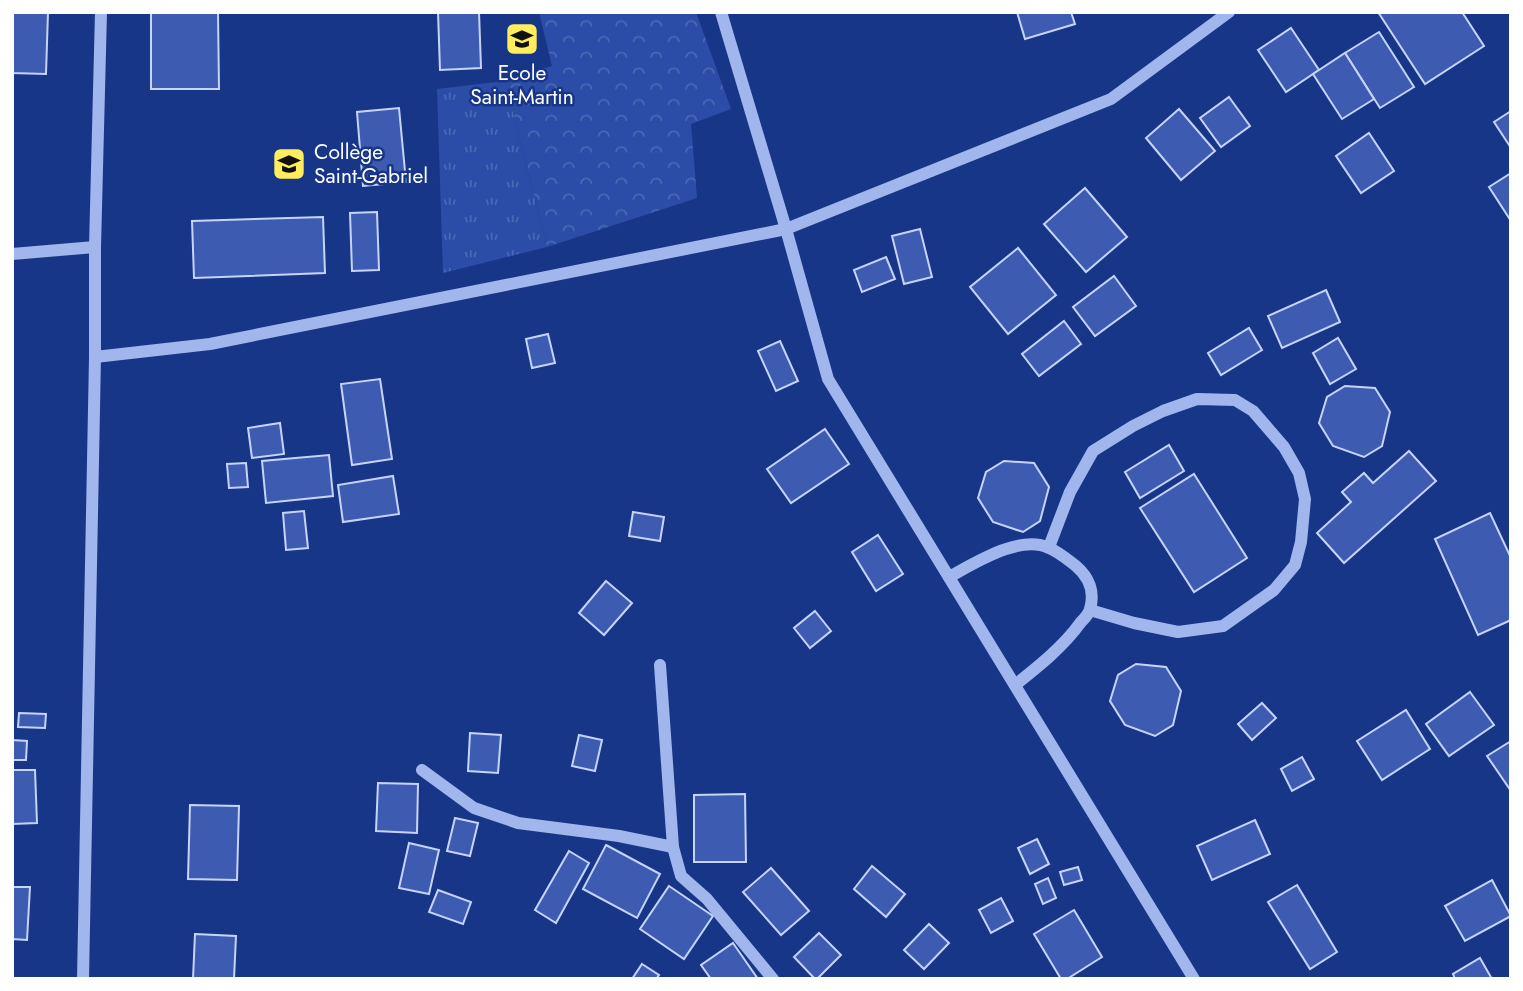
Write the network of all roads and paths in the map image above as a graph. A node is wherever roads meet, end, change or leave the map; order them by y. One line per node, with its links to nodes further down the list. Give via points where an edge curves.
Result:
1 (101, 12): 5 (street)
2 (721, 12): 4 (street)
3 (1229, 12): 4 (street, via 1111,99)
4 (786, 229): 7 (street, via 210,344); 9 (street, via 828,379)
5 (95, 247): 6 (street); 7 (street)
6 (12, 254)
7 (95, 357): 15 (street)
8 (1049, 547): 9 (street, via 1009,548); 10 (street, via 1086,575); 10 (street, via 1070,492 1093,451 1163,411 1196,398 1236,400 1253,411 1284,447 1299,473 1305,499 1295,565 1273,590 1223,626 1178,632)
9 (949, 577): 12 (street)
10 (1090, 610): 12 (street, via 1047,660)
11 (660, 665): 14 (street)
12 (1015, 685): 17 (street)
13 (422, 771): 14 (street, via 474,808 517,823)
14 (673, 847): 16 (street, via 681,876 707,899)
15 (83, 979)
16 (773, 979)
17 (1194, 979)

